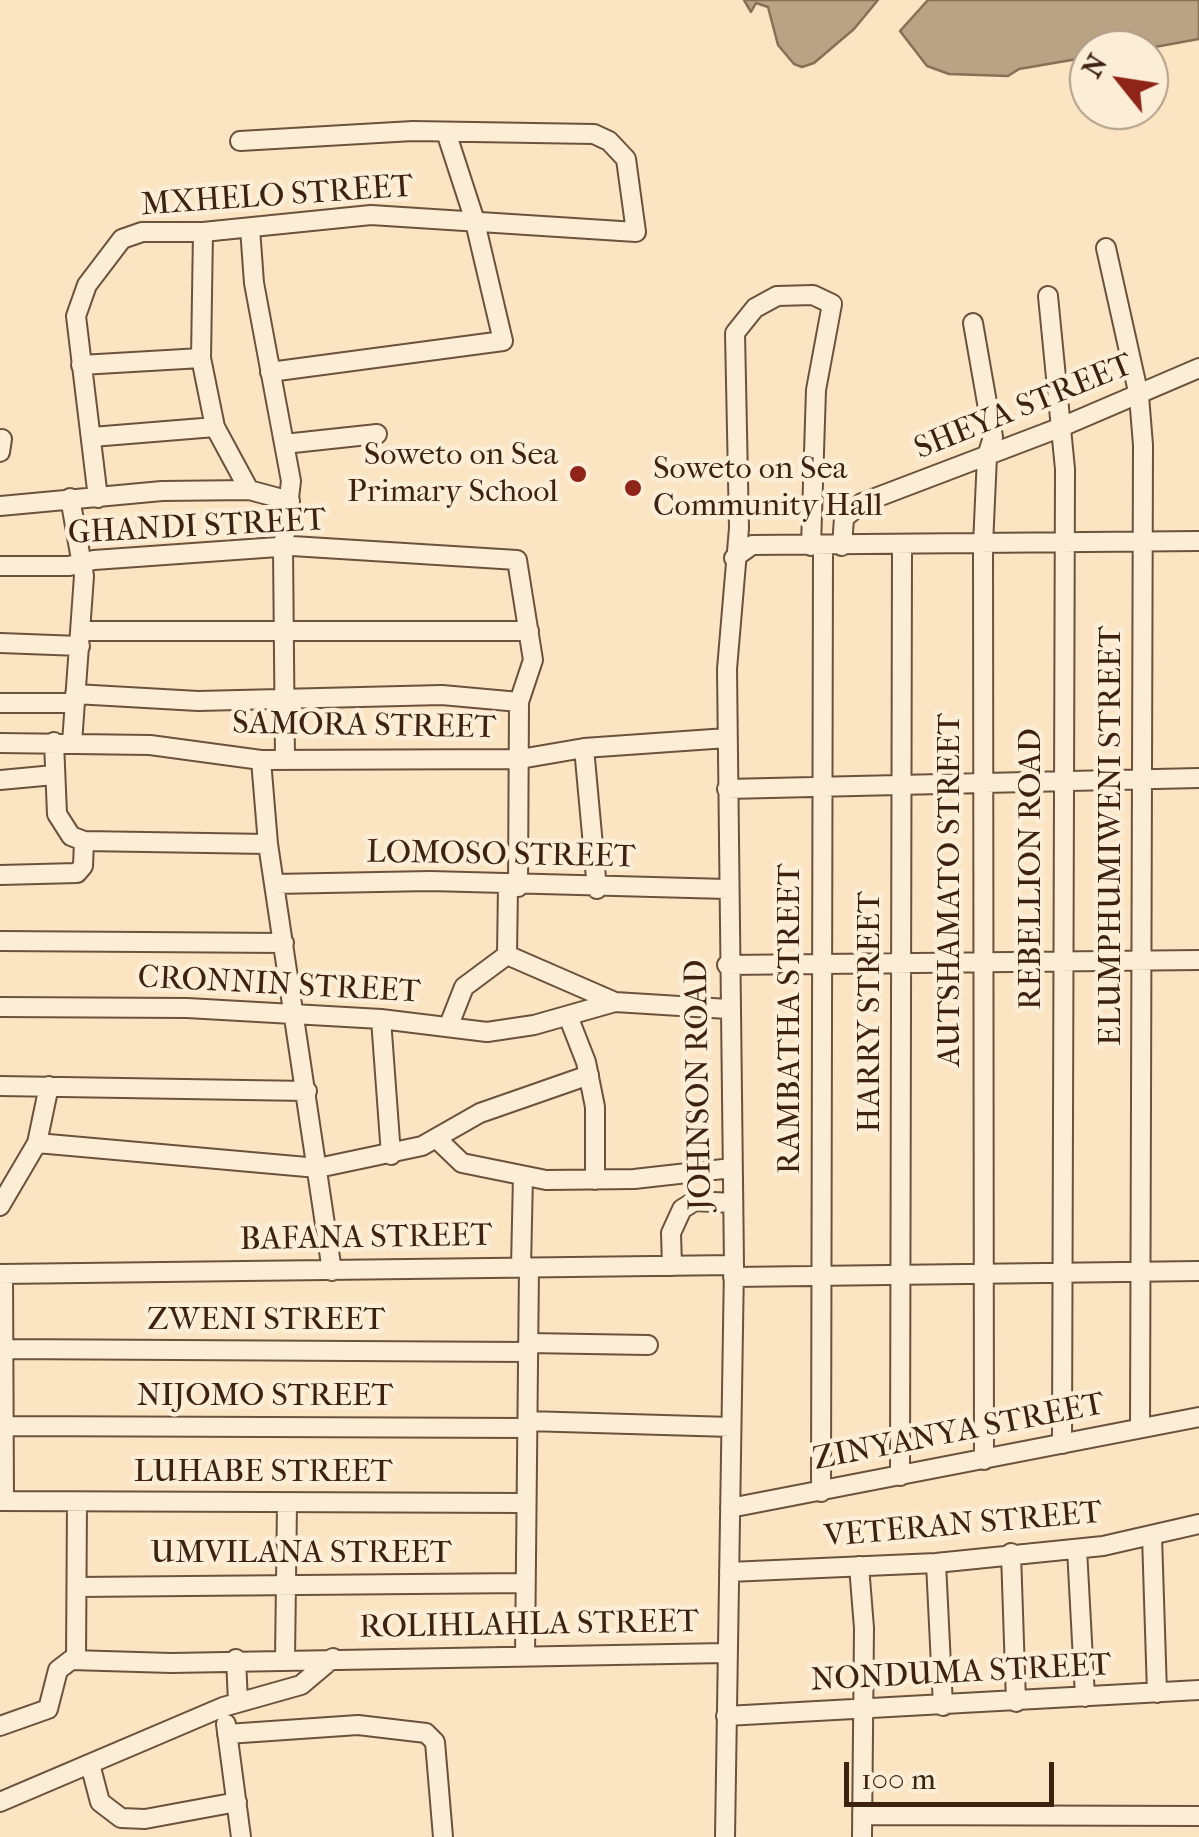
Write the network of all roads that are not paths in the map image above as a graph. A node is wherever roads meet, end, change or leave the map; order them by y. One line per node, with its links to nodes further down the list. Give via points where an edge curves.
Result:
1 (446, 132): 2 (street); 3 (street); 3 (street, MXHELO STREET, via 576,132 609,141 631,171 636,232)
2 (240, 141)
3 (474, 218): 4 (street, MXHELO STREET, via 371,215); 13 (street, via 503,341)
4 (250, 228): 5 (street, MXHELO STREET); 13 (street)
5 (203, 232): 10 (street); 11 (street, MXHELO STREET, via 142,232 116,246 78,306)
6 (1106, 248): 14 (street, ELUMPHUMIWENI STREET)
7 (1048, 296): 16 (street, REBELLION ROAD)
8 (972, 323): 20 (street, AUTSHAMATO STREET, via 992,438)
9 (735, 333): 30 (street, RAMBATHA STREET, via 770,297 813,295 832,304 815,401); 33 (street, JOHNSON ROAD)
10 (201, 358): 11 (street); 15 (street)
11 (80, 365): 18 (street, MXHELO STREET)
12 (1199, 368): 14 (street, SHEYA STREET)
13 (270, 372): 19 (street)
14 (1139, 396): 16 (street, SHEYA STREET); 26 (street, ELUMPHUMIWENI STREET)
15 (214, 427): 18 (street); 21 (street)
16 (1060, 428): 20 (street, SHEYA STREET); 28 (street, REBELLION ROAD)
17 (376, 434): 19 (street)
18 (92, 436): 23 (street, MXHELO STREET)
19 (284, 444): 24 (street)
20 (987, 456): 29 (street, AUTSHAMATO STREET); 30 (street, SHEYA STREET, via 855,507)
21 (249, 490): 23 (street); 24 (street)
22 (70, 498): 23 (street); 25 (street); 34 (street)
23 (98, 498)
24 (290, 501): 32 (street)
25 (0, 506)
26 (1142, 540): 27 (street); 28 (street); 52 (street, ELUMPHUMIWENI STREET)
27 (1199, 541)
28 (1062, 544): 29 (street); 55 (street, REBELLION ROAD)
29 (983, 545): 31 (street); 56 (street, AUTSHAMATO STREET)
30 (825, 546): 31 (street); 33 (street, via 752,545); 59 (street, RAMBATHA STREET)
31 (902, 547): 57 (street, HARRY STREET)
32 (283, 549): 34 (street, GHANDI STREET); 36 (street); 37 (street, GHANDI STREET, via 517,560)
33 (734, 558): 44 (street, JOHNSON ROAD)
34 (82, 563): 35 (street, GHANDI STREET); 38 (street)
35 (0, 566)
36 (285, 630): 37 (street); 38 (street); 40 (street)
37 (528, 631): 42 (street, via 532,665)
38 (80, 639): 39 (street); 41 (street)
39 (0, 643)
40 (287, 696): 41 (street); 42 (street, via 442,694); 50 (street)
41 (75, 698): 43 (street); 46 (street)
42 (519, 702): 48 (street)
43 (0, 704)
44 (727, 738): 47 (street, SAMORA STREET); 58 (street, JOHNSON ROAD)
45 (0, 742): 46 (street, SAMORA STREET)
46 (63, 743): 49 (street, SAMORA STREET, via 150,745); 51 (street)
47 (584, 748): 48 (street, SAMORA STREET); 65 (street)
48 (520, 759): 50 (street, SAMORA STREET); 64 (street)
49 (261, 760): 50 (street, SAMORA STREET); 61 (street)
50 (285, 760)
51 (54, 775): 54 (street); 60 (street, via 59,821)
52 (1142, 778): 53 (street); 55 (street); 71 (street, ELUMPHUMIWENI STREET)
53 (1199, 778)
54 (0, 780)
55 (1063, 780): 56 (street); 70 (street, REBELLION ROAD)
56 (981, 783): 57 (street); 73 (street, AUTSHAMATO STREET)
57 (902, 787): 59 (street); 74 (street, HARRY STREET)
58 (726, 788): 59 (street); 66 (street, JOHNSON ROAD)
59 (822, 789): 76 (street, RAMBATHA STREET)
60 (84, 840): 61 (street); 62 (street, via 77,873)
61 (268, 844): 63 (street)
62 (0, 875)
63 (274, 884): 64 (street, LOMOSO STREET); 68 (street)
64 (513, 886): 65 (street, LOMOSO STREET); 69 (street)
65 (597, 889): 66 (street, LOMOSO STREET)
66 (726, 889): 75 (street, JOHNSON ROAD)
67 (0, 940): 68 (street)
68 (284, 942): 81 (street)
69 (508, 955): 77 (street); 83 (street, CRONNIN STREET, via 464,987)
70 (1061, 960): 71 (street); 73 (street); 99 (street, REBELLION ROAD)
71 (1142, 960): 72 (street); 100 (street, ELUMPHUMIWENI STREET)
72 (1199, 960)
73 (981, 961): 74 (street); 104 (street, AUTSHAMATO STREET)
74 (901, 963): 76 (street); 106 (street, HARRY STREET)
75 (727, 965): 76 (street); 79 (street, JOHNSON ROAD)
76 (822, 967): 107 (street, RAMBATHA STREET)
77 (615, 1002): 79 (street); 80 (street)
78 (0, 1007): 81 (street, CRONNIN STREET, via 187,1008)
79 (728, 1009): 92 (street, JOHNSON ROAD)
80 (568, 1016): 83 (street, via 495,1032); 84 (street)
81 (294, 1017): 82 (street, CRONNIN STREET); 87 (street)
82 (380, 1019): 83 (street, CRONNIN STREET); 90 (street)
83 (449, 1026)
84 (589, 1075): 88 (street, via 471,1117); 94 (street)
85 (0, 1086): 86 (street)
86 (50, 1086): 87 (street); 89 (street)
87 (308, 1091): 91 (street)
88 (438, 1140): 90 (street); 93 (street, via 462,1163)
89 (36, 1142): 91 (street); 96 (street)
90 (391, 1155): 91 (street)
91 (318, 1168): 102 (street)
92 (732, 1168): 94 (street); 95 (street, JOHNSON ROAD)
93 (523, 1176): 94 (street); 97 (street)
94 (595, 1180)
95 (732, 1203): 98 (street, via 695,1201 677,1214); 103 (street, JOHNSON ROAD)
96 (0, 1206)
97 (525, 1266): 98 (street, BAFANA STREET); 102 (street, BAFANA STREET); 109 (street)
98 (672, 1266): 103 (street, BAFANA STREET)
99 (1061, 1270): 100 (street, BAFANA STREET); 104 (street, BAFANA STREET); 116 (street, REBELLION ROAD)
100 (1142, 1270): 101 (street, BAFANA STREET); 115 (street, ELUMPHUMIWENI STREET)
101 (1199, 1270)
102 (332, 1271): 105 (street, BAFANA STREET)
103 (734, 1271): 107 (street, BAFANA STREET); 114 (street, JOHNSON ROAD)
104 (982, 1271): 106 (street, BAFANA STREET); 117 (street, AUTSHAMATO STREET)
105 (2, 1274): 110 (street)
106 (901, 1274): 107 (street, BAFANA STREET); 118 (street, HARRY STREET)
107 (819, 1275): 119 (street, RAMBATHA STREET)
108 (648, 1344): 109 (street, ZWENI STREET)
109 (528, 1348): 110 (street, ZWENI STREET); 112 (street)
110 (3, 1349): 113 (street)
111 (1199, 1417): 115 (street, ZINYANYA STREET)
112 (527, 1424): 113 (street, NIJOMO STREET); 114 (street, NIJOMO STREET); 122 (street)
113 (4, 1426): 120 (street)
114 (731, 1426): 124 (street, JOHNSON ROAD)
115 (1140, 1427): 116 (street, ZINYANYA STREET)
116 (1062, 1444): 117 (street, ZINYANYA STREET)
117 (984, 1460): 118 (street, ZINYANYA STREET)
118 (900, 1476): 119 (street, ZINYANYA STREET)
119 (820, 1492): 124 (street, ZINYANYA STREET)
120 (2, 1501): 121 (street, LUHABE STREET)
121 (78, 1502): 123 (street, LUHABE STREET); 134 (street)
122 (526, 1503): 123 (street, LUHABE STREET); 133 (street)
123 (287, 1504): 132 (street)
124 (730, 1508): 131 (street, JOHNSON ROAD)
125 (1199, 1524): 126 (street, VETERAN STREET)
126 (1152, 1536): 127 (street, VETERAN STREET); 142 (street)
127 (1078, 1549): 128 (street, VETERAN STREET); 143 (street)
128 (1012, 1554): 129 (street, VETERAN STREET); 144 (street)
129 (936, 1563): 130 (street, VETERAN STREET); 146 (street)
130 (859, 1566): 131 (street, VETERAN STREET); 147 (street)
131 (729, 1572): 135 (street, JOHNSON ROAD)
132 (286, 1582): 133 (street, UMVILANA STREET); 134 (street, UMVILANA STREET); 139 (street)
133 (526, 1583): 136 (street)
134 (77, 1587): 140 (street)
135 (726, 1652): 136 (street, ROLIHLAHLA STREET); 148 (street, JOHNSON ROAD)
136 (526, 1656): 137 (street, ROLIHLAHLA STREET)
137 (333, 1658): 139 (street, ROLIHLAHLA STREET); 145 (street, ROLIHLAHLA STREET, via 309,1682)
138 (236, 1659): 139 (street, ROLIHLAHLA STREET); 140 (street, ROLIHLAHLA STREET); 145 (street)
139 (285, 1659)
140 (76, 1660): 149 (street, via 58,1670 48,1709)
141 (1199, 1690): 142 (street, NONDUMA STREET)
142 (1157, 1693): 143 (street, NONDUMA STREET)
143 (1084, 1698): 144 (street, NONDUMA STREET)
144 (1016, 1702): 146 (street, NONDUMA STREET)
145 (230, 1704): 150 (street); 151 (street, ROLIHLAHLA STREET)
146 (943, 1706): 147 (street, NONDUMA STREET)
147 (862, 1710): 148 (street, NONDUMA STREET); 154 (street)
148 (726, 1716): 158 (street, JOHNSON ROAD)
149 (0, 1726)
150 (227, 1734): 153 (street); 157 (street, via 358,1725 426,1732 436,1742)
151 (90, 1764): 152 (street, ROLIHLAHLA STREET); 153 (street, via 100,1802 121,1818)
152 (0, 1802)
153 (238, 1802): 156 (street)
154 (862, 1814): 155 (street); 159 (street)
155 (1199, 1816)
156 (241, 1837)
157 (443, 1837)
158 (725, 1837)
159 (862, 1837)

